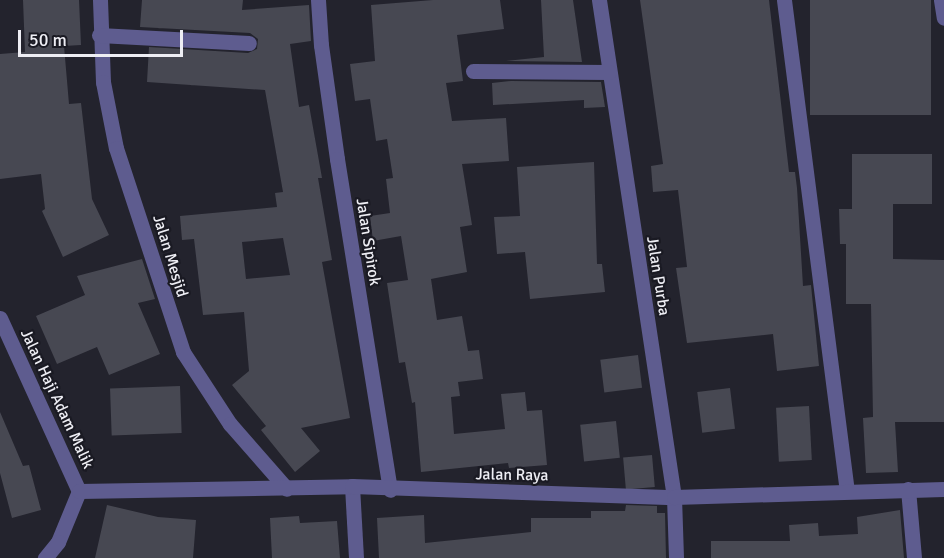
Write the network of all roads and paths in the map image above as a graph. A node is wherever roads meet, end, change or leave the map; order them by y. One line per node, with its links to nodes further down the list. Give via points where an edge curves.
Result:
1 (100, 0): 7 (street, Jalan Mesjid)
2 (318, 0): 16 (street, Jalan Sipirok, via 337,159)
3 (599, 0): 10 (street, Jalan Purba)
4 (784, 0): 17 (street)
5 (941, 0): 6 (street)
6 (944, 18)
7 (99, 35): 8 (street); 13 (street, Jalan Mesjid, via 103,82 116,148 183,352 230,424)
8 (249, 43)
9 (473, 71): 10 (street)
10 (609, 72): 19 (street, Jalan Purba)
11 (0, 318): 18 (street, Jalan Haji Adam Malik)
12 (352, 486): 13 (street, Jalan Raya); 16 (street, Jalan Raya); 21 (street)
13 (287, 489): 18 (street, Jalan Raya)
14 (908, 489): 15 (street, Jalan Raya); 17 (street, Jalan Raya); 23 (street)
15 (944, 489)
16 (390, 490): 19 (street, Jalan Raya)
17 (847, 490): 19 (street, Jalan Raya)
18 (79, 491): 20 (street, Jalan Haji Adam Malik, via 58,542)
19 (674, 497): 22 (street, Jalan Purba)
20 (45, 558)
21 (356, 558)
22 (676, 558)
23 (914, 558)

